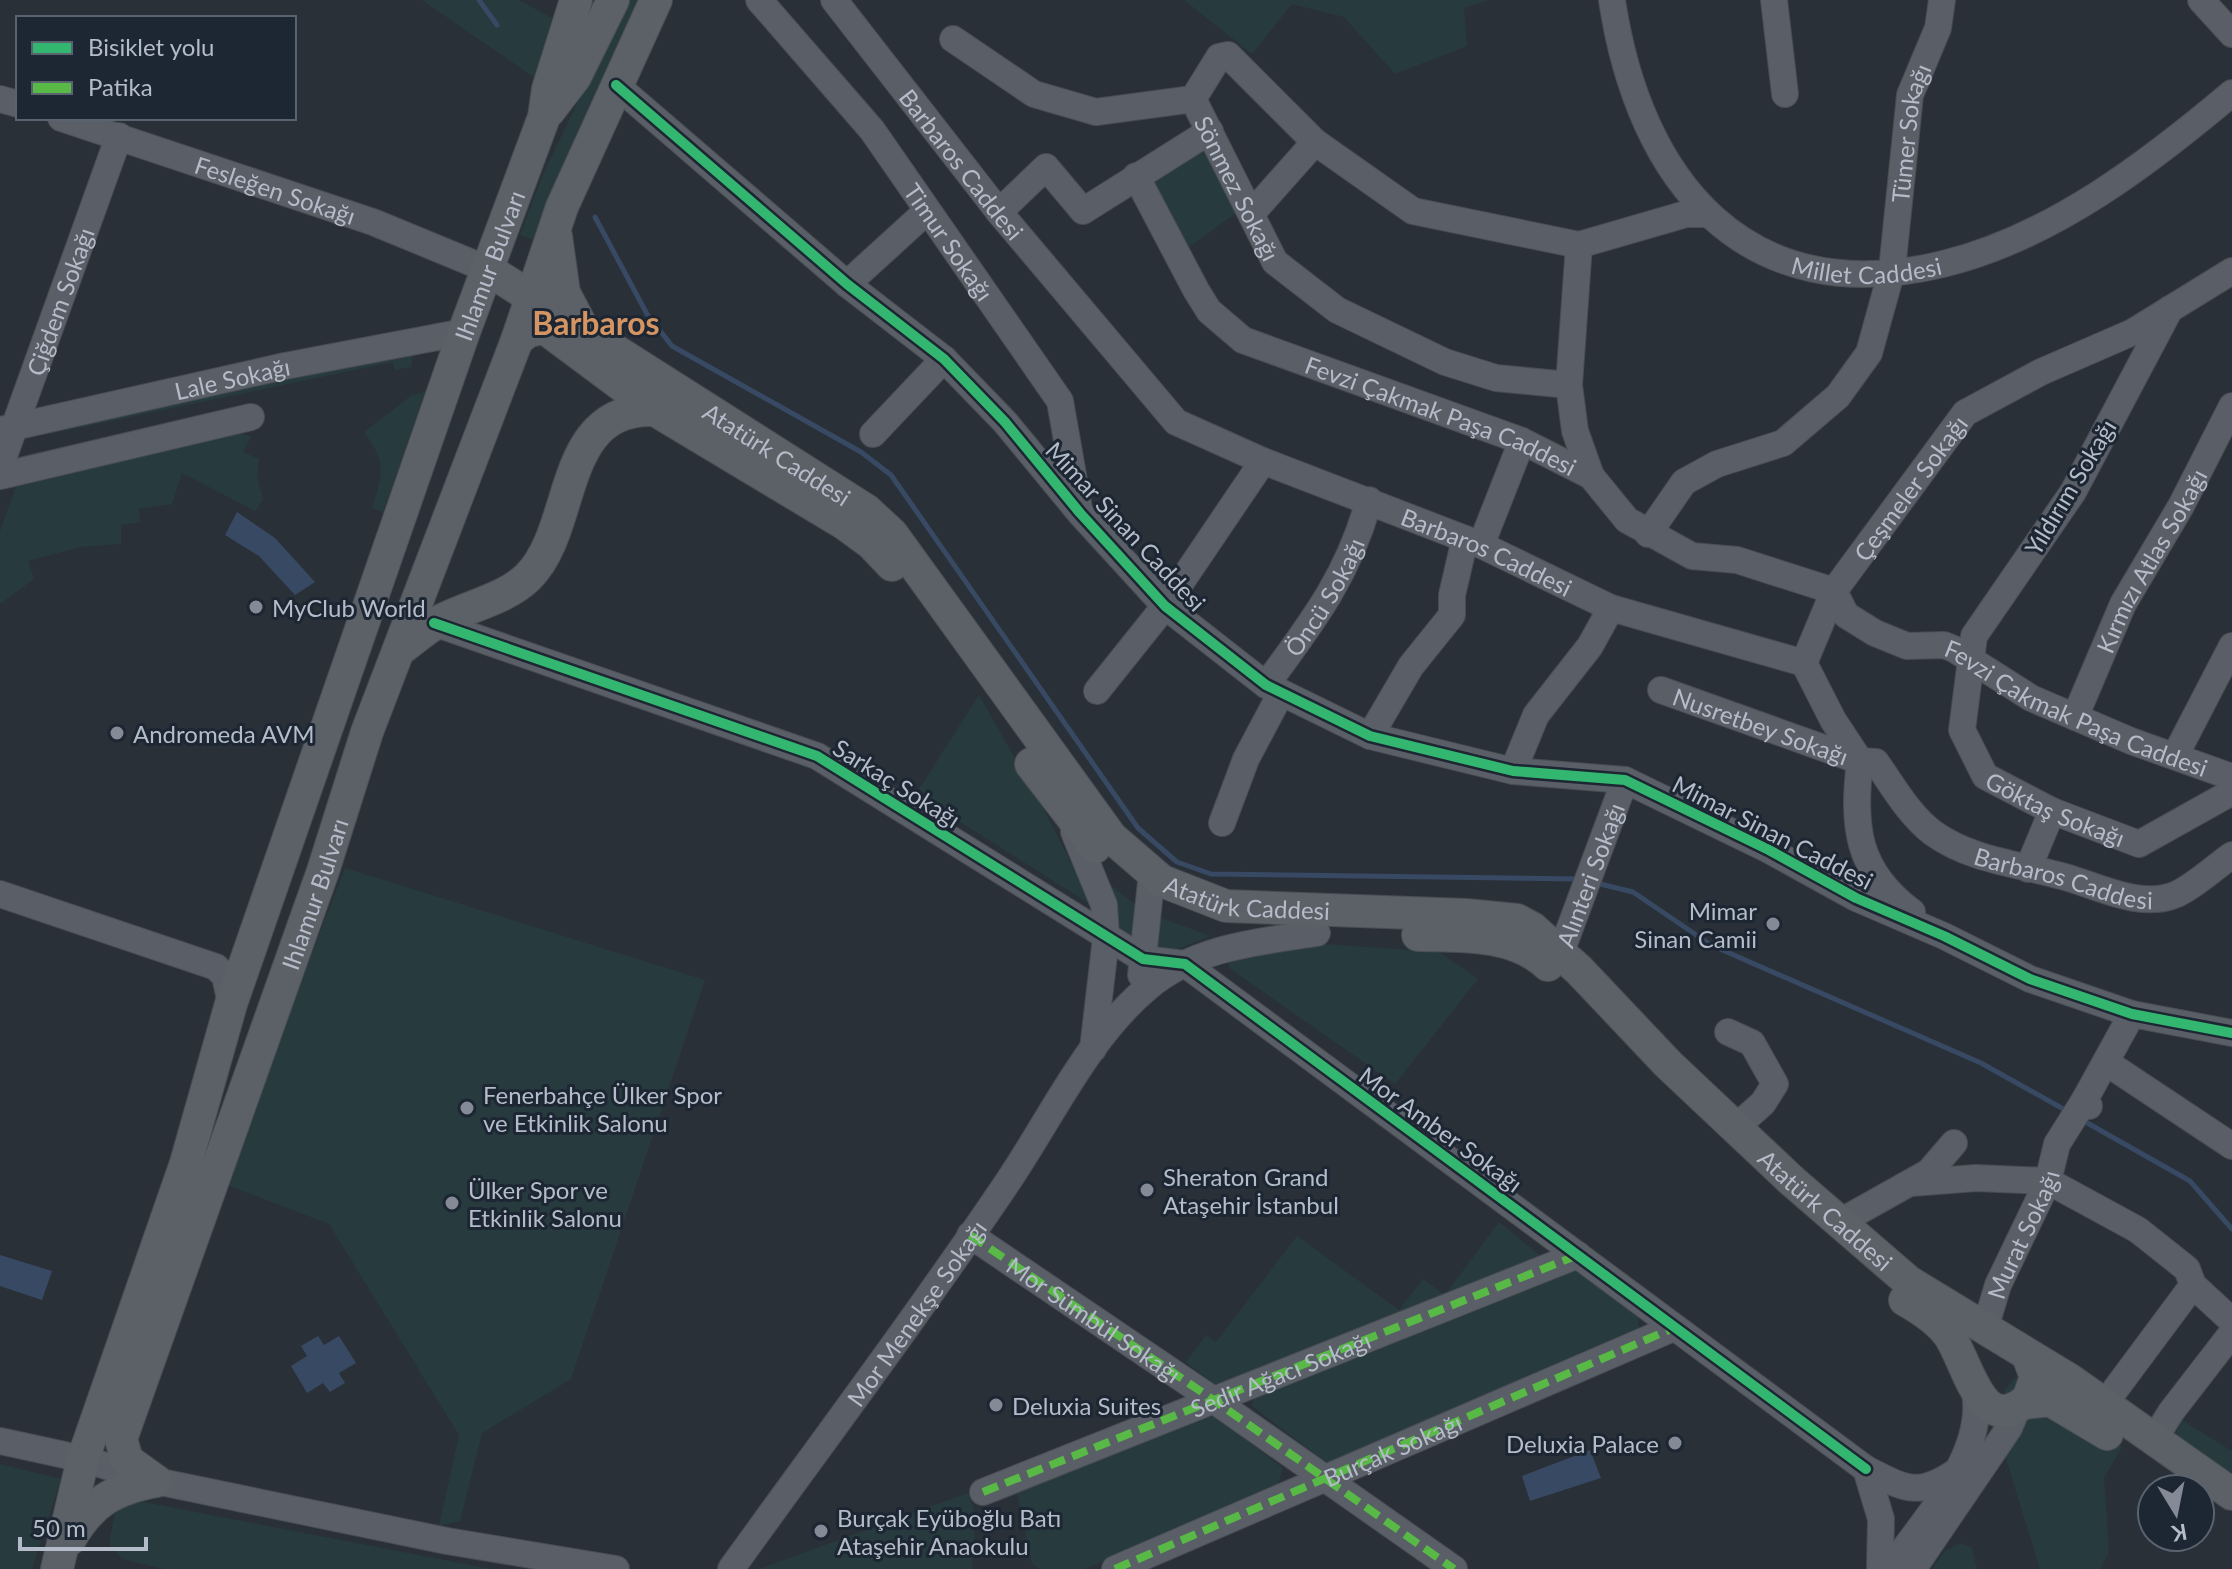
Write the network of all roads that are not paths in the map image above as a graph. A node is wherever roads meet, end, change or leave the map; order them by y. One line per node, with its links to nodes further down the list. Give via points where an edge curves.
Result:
1 (576, 0): 17 (main road, Ihlamur Bulvarı)
2 (613, 0): 17 (main road, Ihlamur Bulvarı, via 575,77)
3 (656, 0): 13 (main road)
4 (680, 0): 13 (main road)
5 (759, 0): 23 (street, Timur Sokağı, via 872,130)
6 (834, 0): 24 (street, Barbaros Caddesi)
7 (1612, 0): 26 (street, Millet Caddesi, via 1639,110 1655,144)
8 (1774, 0): 15 (street)
9 (1942, 0): 30 (street, Tümer Sokağı, via 1938,28 1910,95)
10 (2201, 0): 11 (street)
11 (2232, 34)
12 (953, 39): 16 (street, Sönmez Sokağı, via 1034,94 1096,112)
13 (616, 85): 27 (main road); 32 (street, Mimar Sinan Caddesi)
14 (2232, 93): 30 (street, Millet Caddesi, via 2128,176 2081,204 2003,244 1942,265)
15 (1785, 94)
16 (1193, 99): 19 (street, Sönmez Sokağı); 21 (street, via 1219,57 1228,55)
17 (544, 117): 29 (main road, Ihlamur Bulvarı)
18 (67, 120): 20 (street, Fesleğen Sokağı)
19 (1210, 131): 22 (street); 25 (street, Sönmez Sokağı)
20 (119, 136): 29 (street, Fesleğen Sokağı, via 373,222); 43 (street, Çiğdem Sokağı)
21 (1315, 142): 25 (street); 28 (street, via 1413,211)
22 (1136, 176): 24 (street, via 1083,211 1046,167); 45 (street, Fevzi Çakmak Paşa Caddesi, via 1209,311 1243,340)
23 (927, 211): 32 (street); 51 (street, Timur Sokağı, via 1060,401)
24 (999, 212): 46 (street, Barbaros Caddesi, via 1176,422)
25 (1252, 213): 39 (street, Sönmez Sokağı, via 1275,262 1337,310 1445,362 1496,378)
26 (1706, 214): 28 (street, via 1686,214); 30 (street, Millet Caddesi, via 1733,236 1794,264 1860,273)
27 (556, 226): 33 (main road); 35 (main road, via 564,293)
28 (1579, 245): 39 (street)
29 (487, 269): 33 (main road, Atatürk Caddesi); 36 (main road, Ihlamur Bulvarı)
30 (1892, 270): 52 (street, Tümer Sokağı, via 1869,353 1838,396 1783,443 1717,464 1684,482)
31 (2231, 273): 34 (street, Çeşmeler Sokağı)
32 (847, 284): 38 (street, Mimar Sinan Caddesi)
33 (530, 296): 35 (main road, Atatürk Caddesi); 37 (main road, Ihlamur Bulvarı)
34 (2170, 309): 54 (street, Çeşmeler Sokağı, via 1965,413); 60 (street, Yıldırım Sokağı, via 2073,492 1974,636)
35 (584, 331): 78 (main road, Atatürk Caddesi, via 866,510 892,534 1111,837)
36 (464, 332): 43 (street, Lale Sokağı); 87 (main road, Ihlamur Bulvarı)
37 (531, 334): 41 (main road, Atatürk Caddesi); 59 (main road, Ihlamur Bulvarı)
38 (944, 359): 44 (street); 51 (street, Mimar Sinan Caddesi, via 1005,422)
39 (1569, 385): 49 (street, via 1575,431)
40 (2232, 406): 65 (street, Kırmızı Atlas Sokağı, via 2123,604)
41 (655, 410): 57 (main road, via 627,412 605,424 580,455 544,552 528,577); 73 (main road, Atatürk Caddesi, via 871,543)
42 (251, 417): 48 (street, Lale Sokağı)
43 (7, 428): 47 (street, Çiğdem Sokağı)
44 (873, 434)
45 (1522, 441): 49 (street, Fevzi Çakmak Paşa Caddesi); 53 (street)
46 (1263, 461): 50 (street, Barbaros Caddesi); 55 (street)
47 (0, 467)
48 (0, 476)
49 (1591, 476): 52 (street, Fevzi Çakmak Paşa Caddesi, via 1627,520)
50 (1369, 500): 53 (street, Barbaros Caddesi); 62 (street, Öncü Sokağı, via 1357,544)
51 (1080, 513): 55 (street, Mimar Sinan Caddesi)
52 (1648, 534): 54 (street, Fevzi Çakmak Paşa Caddesi, via 1692,556 1737,560)
53 (1473, 542): 56 (street, Barbaros Caddesi); 66 (street, via 1452,595 1452,615 1411,666)
54 (1834, 591): 60 (street, Fevzi Çakmak Paşa Caddesi, via 1846,615 1875,633 1907,646 1944,645); 61 (street, Çeşmeler Sokağı)
55 (1165, 606): 62 (street, Mimar Sinan Caddesi); 64 (street)
56 (1611, 608): 61 (street, Barbaros Caddesi); 69 (street, via 1590,646 1536,715)
57 (434, 623): 59 (main road); 82 (street, Sarkaç Sokağı, via 817,756)
58 (2232, 646): 67 (street)
59 (402, 648): 118 (main road, Ihlamur Bulvarı, via 367,732 323,871 121,1439 127,1460)
60 (1970, 661): 65 (street, Fevzi Çakmak Paşa Caddesi); 74 (street, Göktaş Sokağı, via 1962,730 1970,753 1985,776)
61 (1804, 663): 68 (street, Barbaros Caddesi)
62 (1274, 689): 66 (street, Mimar Sinan Caddesi); 75 (street, Öncü Sokağı)
63 (1661, 690): 68 (street, Nusretbey Sokağı)
64 (1097, 691)
65 (2075, 717): 67 (street, Fevzi Çakmak Paşa Caddesi)
66 (1370, 736): 69 (street, Mimar Sinan Caddesi)
67 (2175, 756): 70 (street, Fevzi Çakmak Paşa Caddesi)
68 (1860, 761): 77 (street, Barbaros Caddesi, via 1876,762 1932,832 1969,853); 81 (street, via 1855,799 1862,849 1884,891)
69 (1513, 771): 71 (street, Mimar Sinan Caddesi)
70 (2232, 777)
71 (1625, 780): 81 (street, Mimar Sinan Caddesi, via 1856,898); 84 (street, Alınteri Sokağı)
72 (2232, 792): 74 (street, Göktaş Sokağı, via 2139,844)
73 (1064, 810): 78 (main road, Atatürk Caddesi, via 1102,855); 82 (street, via 1104,905)
74 (2052, 811): 77 (street)
75 (1222, 823)
76 (2232, 855): 77 (street, Barbaros Caddesi, via 2176,894 2153,898 2103,891)
77 (2028, 869)
78 (1151, 883): 80 (main road, Atatürk Caddesi, via 1196,915); 83 (street); 84 (main road, Atatürk Caddesi, via 1226,906 1517,920 1532,928)
79 (0, 894): 87 (street, via 216,967 225,976)
80 (1317, 933): 84 (main road, Atatürk Caddesi, via 1508,942); 85 (street, Mor Menekşe Sokağı, via 1222,948)
81 (1944, 936): 88 (street, Mimar Sinan Caddesi, via 2030,979)
82 (1106, 938): 83 (street, Sarkaç Sokağı); 91 (street)
83 (1143, 959): 85 (street, Sarkaç Sokağı); 86 (street)
84 (1555, 959): 93 (main road, Atatürk Caddesi); 107 (main road, Atatürk Caddesi, via 1678,1099 1883,1286 1948,1333)
85 (1185, 964): 86 (street, Mor Menekşe Sokağı); 100 (street, Mor Amber Sokağı)
86 (1135, 1002): 91 (street, Mor Menekşe Sokağı)
87 (231, 1004): 113 (main road, Ihlamur Bulvarı, via 186,1163)
88 (2132, 1014): 90 (street, Mimar Sinan Caddesi); 92 (street)
89 (1728, 1032): 93 (street, via 1752,1043 1775,1084)
90 (2232, 1033)
91 (1093, 1049): 99 (street, Mor Menekşe Sokağı)
92 (2107, 1063): 95 (street); 96 (street, Murat Sokağı, via 2057,1144)
93 (1735, 1128): 98 (main road, Atatürk Caddesi)
94 (1954, 1143): 97 (street, via 1929,1172)
95 (2232, 1146)
96 (2048, 1181): 97 (street, via 1976,1178); 101 (street, via 2138,1230 2187,1269); 103 (street, Murat Sokağı, via 1998,1285)
97 (1911, 1183): 98 (street)
98 (1838, 1223): 103 (main road, Atatürk Caddesi, via 1909,1282)
99 (970, 1235): 108 (street, Mor Sümbül Sokağı); 124 (street, Mor Menekşe Sokağı)
100 (1578, 1255): 104 (street, Mor Amber Sokağı); 108 (street, Sedir Ağacı Sokağı)
101 (2193, 1285): 102 (street); 110 (street)
102 (2232, 1321)
103 (1986, 1325): 106 (main road, Atatürk Caddesi)
104 (1671, 1329): 114 (street, Mor Amber Sokağı); 117 (street, Burçak Sokağı)
105 (2232, 1333): 112 (street)
106 (2025, 1353): 107 (main road, via 2007,1345 1988,1349 1974,1366); 109 (main road, via 2036,1377 2032,1394); 110 (main road, Atatürk Caddesi)
107 (1974, 1387): 109 (main road, via 1983,1402 1999,1409); 115 (street, via 1978,1411)
108 (1215, 1401): 117 (street, Mor Sümbül Sokağı); 119 (street, Sedir Ağacı Sokağı)
109 (2021, 1405): 116 (main road, via 2050,1400 2074,1411); 129 (street)
110 (2103, 1406): 112 (main road, Atatürk Caddesi)
111 (0, 1441): 113 (street)
112 (2153, 1441): 120 (main road, Atatürk Caddesi)
113 (83, 1459): 118 (street); 121 (main road, Ihlamur Bulvarı)
114 (1866, 1469): 115 (street, Mor Amber Sokağı, via 1903,1488 1934,1487); 127 (street, via 1881,1519)
115 (1957, 1471): 128 (street)
116 (2165, 1473)
117 (1325, 1478): 125 (street, Burçak Sokağı); 126 (street, Mor Sümbül Sokağı)
118 (156, 1481): 121 (main road, via 109,1494 94,1505); 122 (street)
119 (983, 1492)
120 (2232, 1494)
121 (59, 1562)
122 (586, 1567): 123 (street)
123 (616, 1569)
124 (731, 1569)
125 (1115, 1569)
126 (1454, 1569)
127 (1880, 1569)
128 (1890, 1569)
129 (1913, 1569)

